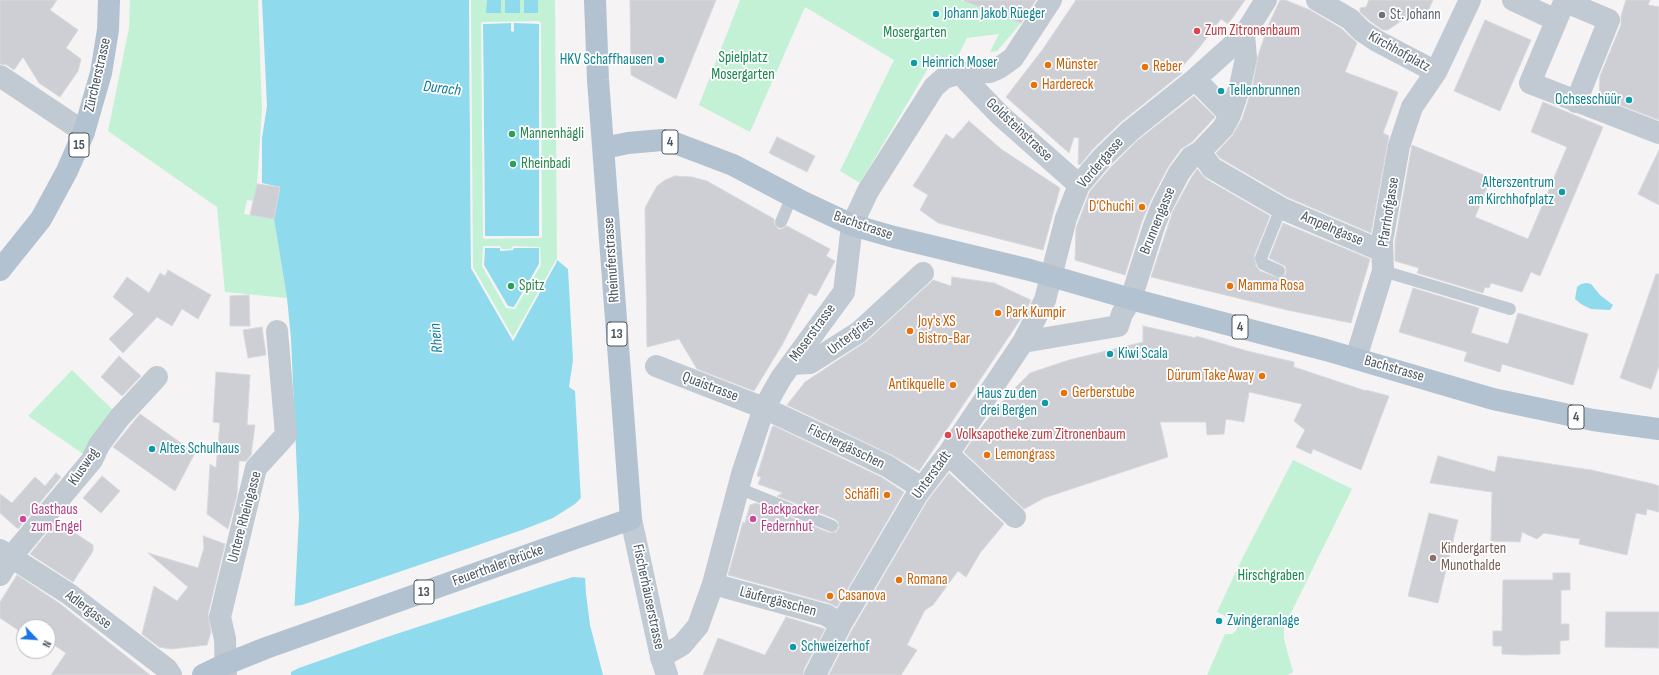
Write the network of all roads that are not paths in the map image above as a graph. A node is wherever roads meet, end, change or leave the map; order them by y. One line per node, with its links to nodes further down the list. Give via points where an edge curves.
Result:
1 (109, 0): 16 (main road, Zürcherstrasse / 15, via 108,30 101,73)
2 (595, 0): 18 (main road, Rheinuferstrasse)
3 (1051, 0): 11 (street, Moserstrasse, via 1013,58 990,72)
4 (1266, 0): 9 (street, Vordergasse)
5 (1317, 0): 10 (street, Kirchhofplatz, via 1350,19 1377,41)
6 (1470, 0): 10 (street, Kirchhofplatz)
7 (1514, 0): 8 (street)
8 (1562, 7): 14 (street, via 1530,83); 14 (street, via 1609,20)
9 (1244, 35): 13 (street, Vordergasse); 15 (street, via 1246,58)
10 (1436, 72): 25 (street, Pfarrhofgasse, via 1412,107 1399,146 1382,240)
11 (961, 73): 20 (street, Goldsteinstrasse, via 1001,116); 24 (street, Moserstrasse, via 944,78 934,87 868,191)
12 (0, 76): 16 (street)
13 (1195, 79): 15 (street); 20 (street, Vordergasse, via 1130,131)
14 (1576, 102): 17 (street)
15 (1230, 115): 19 (street, via 1223,128)
16 (84, 132): 26 (main road, Zürcherstrasse / 15, via 67,171 41,219)
17 (1659, 132)
18 (604, 148): 21 (main road, Bachstrasse / 4, via 662,140 675,143 733,165); 44 (main road, Rheinuferstrasse / 13)
19 (1200, 152): 22 (street, Ampelngasse, via 1212,168); 30 (street, Brunnengasse, via 1191,157 1179,173 1162,206)
20 (1079, 185): 29 (street, Vordergasse, via 1066,218)
21 (792, 196): 23 (lane); 24 (main road, Bachstrasse / 4)
22 (1281, 208): 25 (street, Ampelngasse); 27 (lane, Ampelngasse, via 1261,258 1263,264)
23 (781, 222)
24 (852, 225): 29 (main road, Bachstrasse / 4); 35 (street, Moserstrasse, via 844,292)
25 (1382, 261): 31 (lane); 34 (street, Pfarrhofgasse)
26 (0, 270)
27 (1279, 271)
28 (923, 273): 35 (street, Untergries, via 859,332 810,363)
29 (1051, 277): 30 (main road, Bachstrasse / 4); 33 (street, Unterstadt, via 1045,300)
30 (1131, 299): 33 (street, via 1118,326); 34 (main road, Bachstrasse / 4)
31 (1510, 309)
32 (277, 331): 50 (street, Untere Rheingasse, via 286,435 256,468 220,617 225,639)
33 (1023, 342): 40 (street, Unterstadt)
34 (1356, 358): 39 (main road, Bachstrasse / 4, via 1493,398 1593,420)
35 (791, 364): 38 (street, Moserstrasse)
36 (656, 366): 38 (street, Quaistrasse)
37 (157, 377): 46 (street, Klusweg, via 120,417 99,445 92,460)
38 (764, 408): 41 (street, Moserstrasse); 42 (street, Fischergässchen, via 887,466 920,487)
39 (1659, 429)
40 (948, 454): 42 (street, Unterstadt); 43 (street)
41 (738, 488): 45 (lane); 47 (street, Moserstrasse)
42 (918, 493): 48 (street, Unterstadt)
43 (1015, 517)
44 (631, 520): 49 (main road, Fischerhäuserstrasse); 50 (main road, Feuerthaler Brücke / 13, via 274,646)
45 (832, 526)
46 (4, 561): 51 (street, Adlergasse, via 69,594 167,669)
47 (713, 584): 48 (street, Läufergässchen, via 826,615); 49 (street, Moserstrasse, via 698,626)
48 (841, 624): 53 (street, Unterstadt)
49 (664, 666)
50 (226, 669): 52 (main road, 13)
51 (171, 675)
52 (204, 675)
53 (815, 675)

